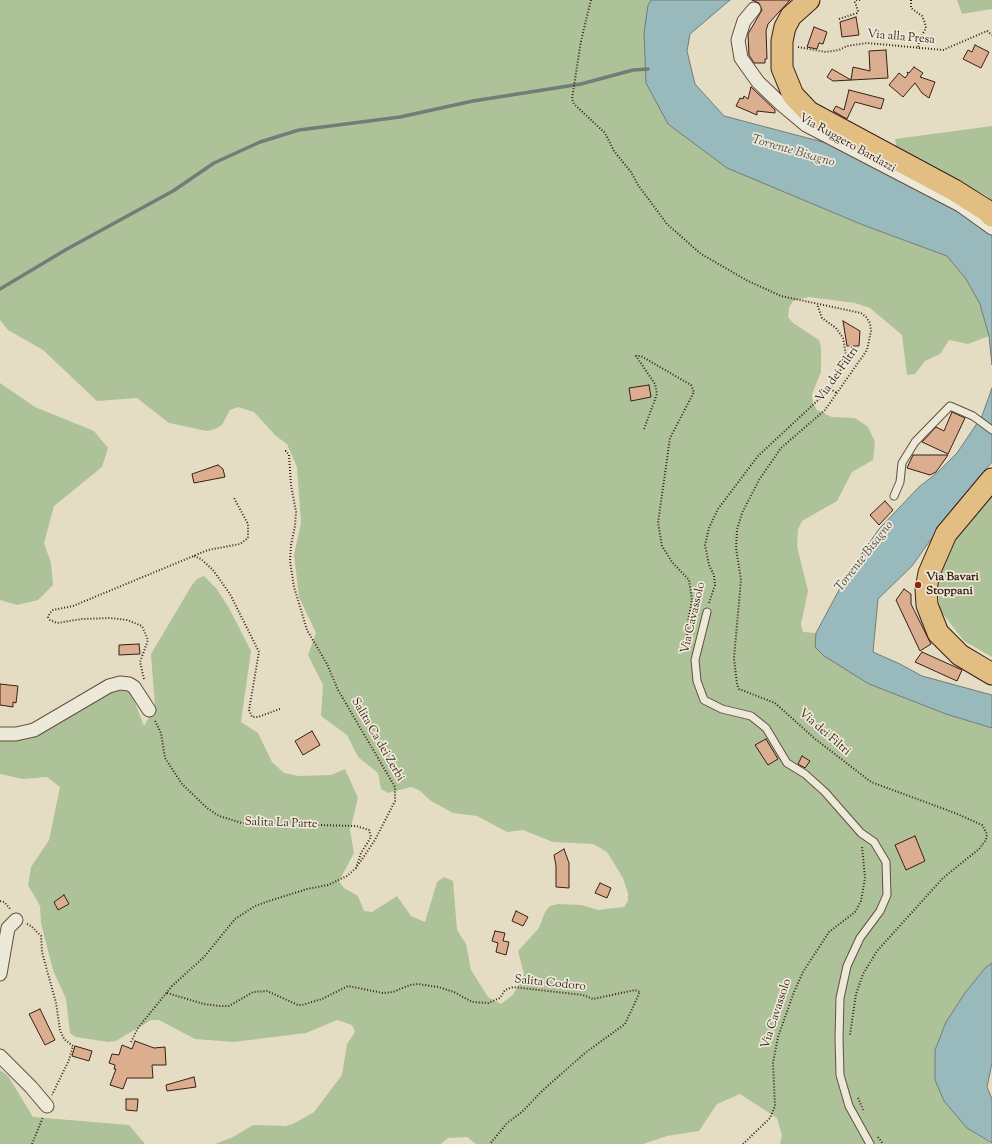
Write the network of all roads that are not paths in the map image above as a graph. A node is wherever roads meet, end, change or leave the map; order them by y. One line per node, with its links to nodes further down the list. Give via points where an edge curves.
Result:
1 (808, 0): 3 (main road, via 791,16 782,41 782,68 793,95 809,112 954,190)
2 (754, 9): 4 (street, Via Ruggero Bardazzi, via 744,21 738,40 741,58 758,82 781,104 806,124 960,205)
3 (992, 216)
4 (992, 228)
5 (992, 430): 7 (lane, via 973,416 953,406 948,408 912,447 902,463 900,482)
6 (992, 479): 9 (main road, via 946,534 929,573 926,589 927,605 938,633 960,655)
7 (894, 496)
8 (708, 612): 16 (lane, Via Cavassolo, via 695,660 697,682 704,700 722,709 751,716 766,728 787,763 805,774 825,792 861,833 874,842 886,862 887,895 880,911 860,938 847,966 840,998 840,1075 849,1106)
9 (992, 674)
10 (149, 710): 11 (street, via 134,687 120,683 109,686 34,730)
11 (0, 734)
12 (16, 920): 13 (street, via 8,928)
13 (0, 974)
14 (0, 1056): 15 (street, via 31,1086)
15 (47, 1106)
16 (870, 1144)

